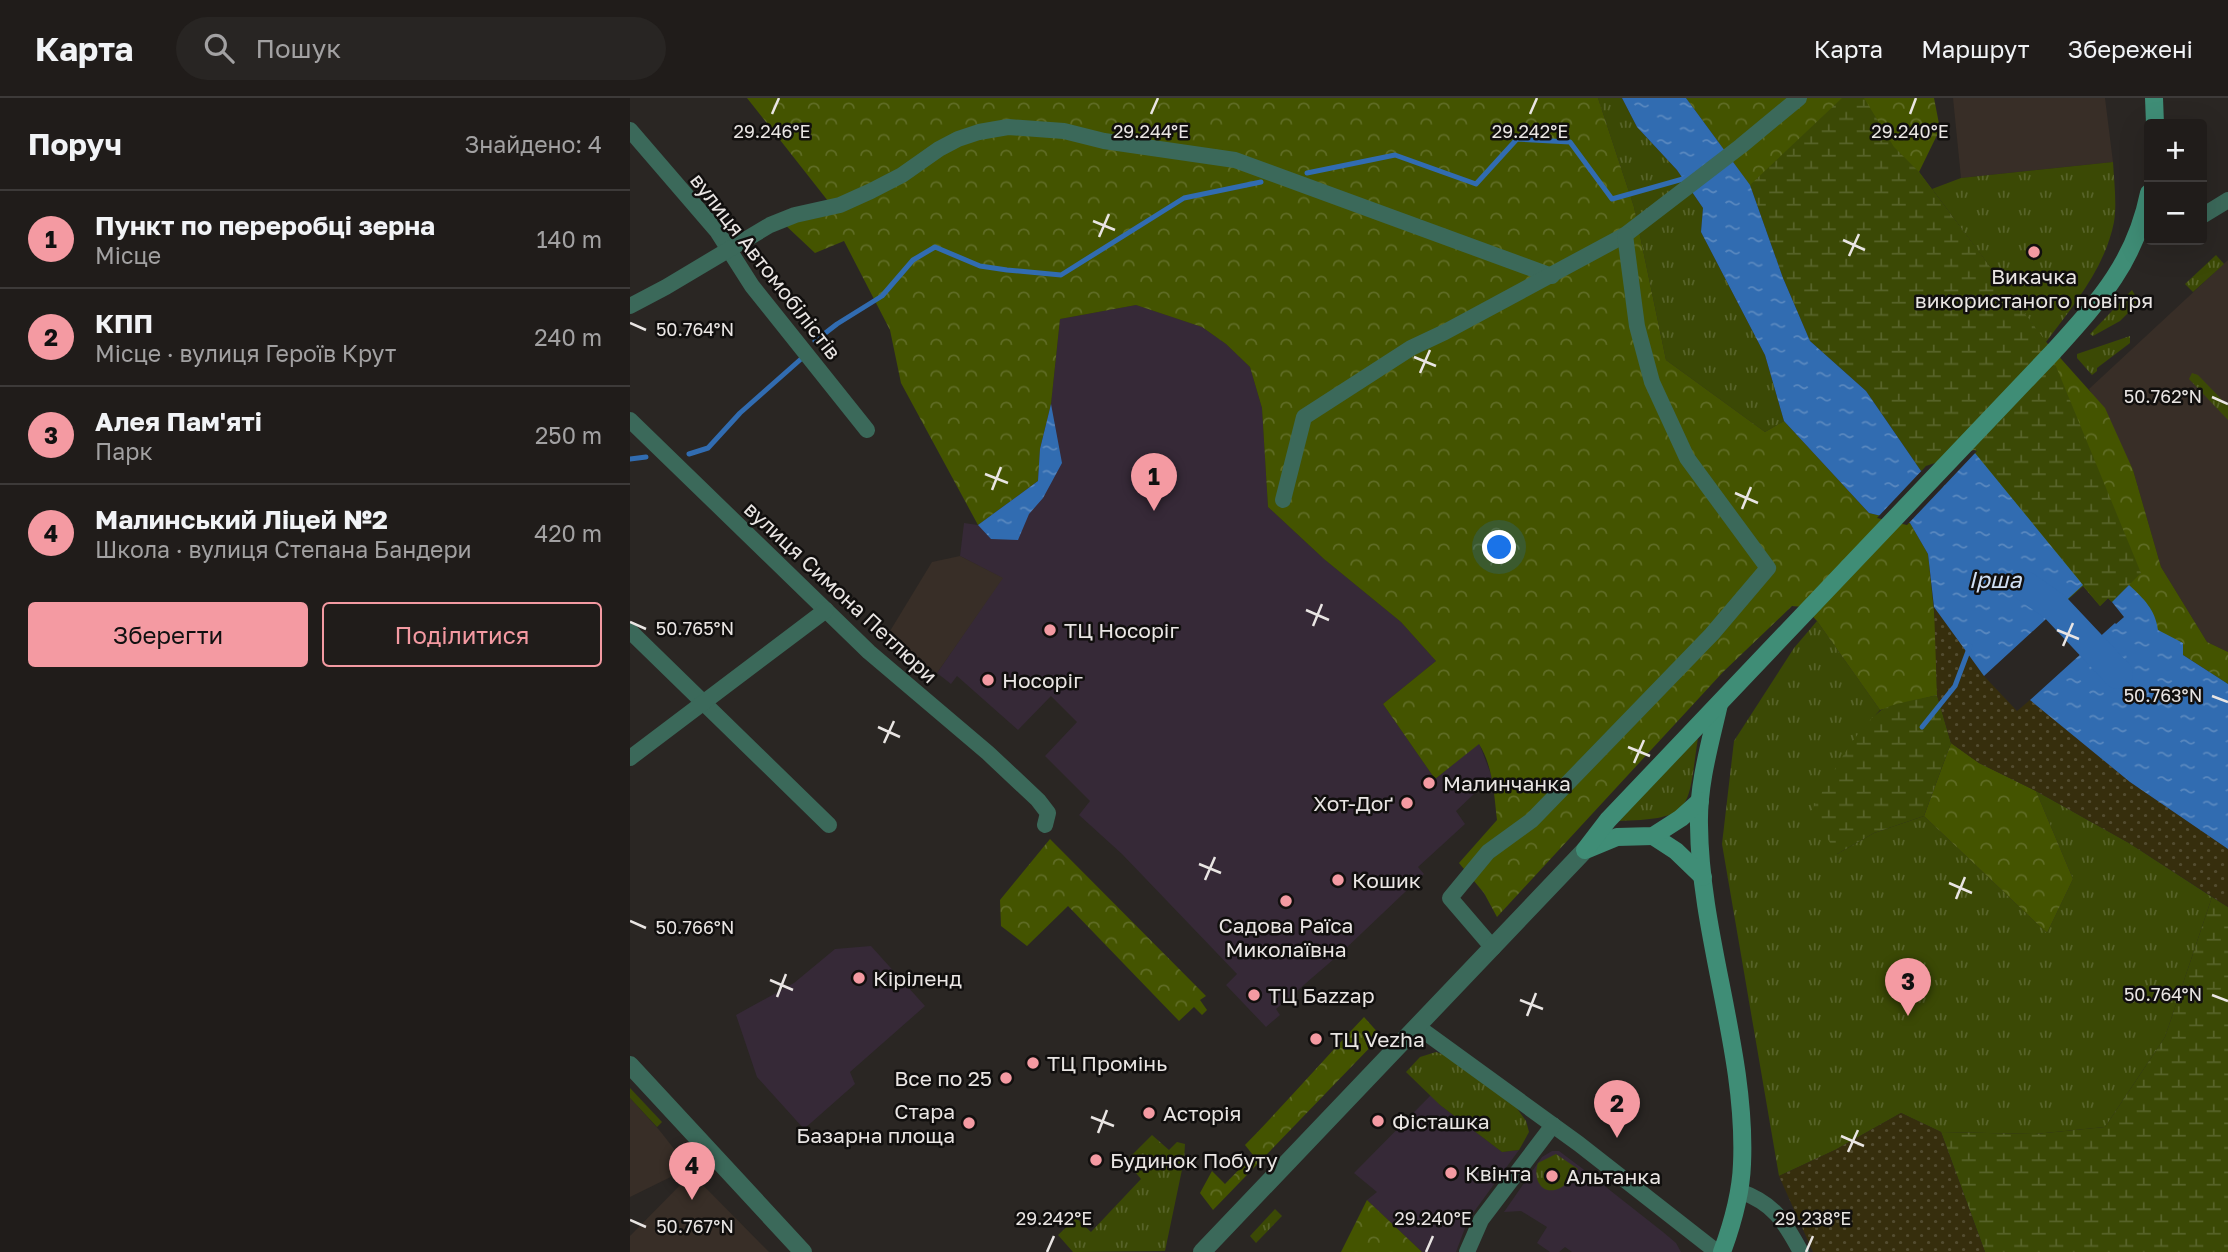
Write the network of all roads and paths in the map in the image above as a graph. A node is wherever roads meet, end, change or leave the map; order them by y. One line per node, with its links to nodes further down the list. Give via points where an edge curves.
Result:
1 (1799, 98): 8 (street)
2 (2154, 98): 3 (main road)
3 (2155, 119)
4 (630, 130): 10 (street, вулиця Автомобілістів)
5 (2228, 200): 6 (street)
6 (2207, 213)
7 (2144, 218): 9 (main road)
8 (1625, 235): 11 (street); 27 (street, via 1637,326 1652,382 1686,458 1768,568 1712,634 1532,820 1488,853 1450,898)
9 (2142, 240): 19 (main road, via 2096,305)
10 (728, 251): 11 (street, via 784,219 840,205 872,191 958,139 993,129 1026,127 1236,160); 12 (street); 14 (street, вулиця Автомобілістів)
11 (1552, 276): 15 (street, via 1411,348 1304,417)
12 (630, 306)
13 (630, 420): 16 (street, вулиця Симона Петлюри)
14 (867, 430)
15 (1283, 500)
16 (826, 610): 18 (street); 23 (street, вулиця Симона Петлюри, via 1038,800 1048,813)
17 (630, 631): 18 (street)
18 (703, 702): 20 (street); 22 (street)
19 (1719, 704): 21 (main road); 25 (main road)
20 (630, 758)
21 (1700, 801): 24 (main road); 26 (main road)
22 (829, 825)
23 (1045, 825)
24 (1653, 836): 25 (main road, via 1617,837); 26 (main road)
25 (1585, 850): 27 (street)
26 (1703, 877): 31 (main road, via 1741,1117)
27 (1493, 948): 28 (street)
28 (1418, 1027): 30 (street); 33 (street)
29 (630, 1065): 32 (street)
30 (1553, 1125): 34 (street, via 1481,1220); 35 (street)
31 (1738, 1191): 35 (main road); 36 (street, via 1778,1214)
32 (803, 1252)
33 (1202, 1252)
34 (1467, 1252)
35 (1720, 1252)
36 (1801, 1252)

